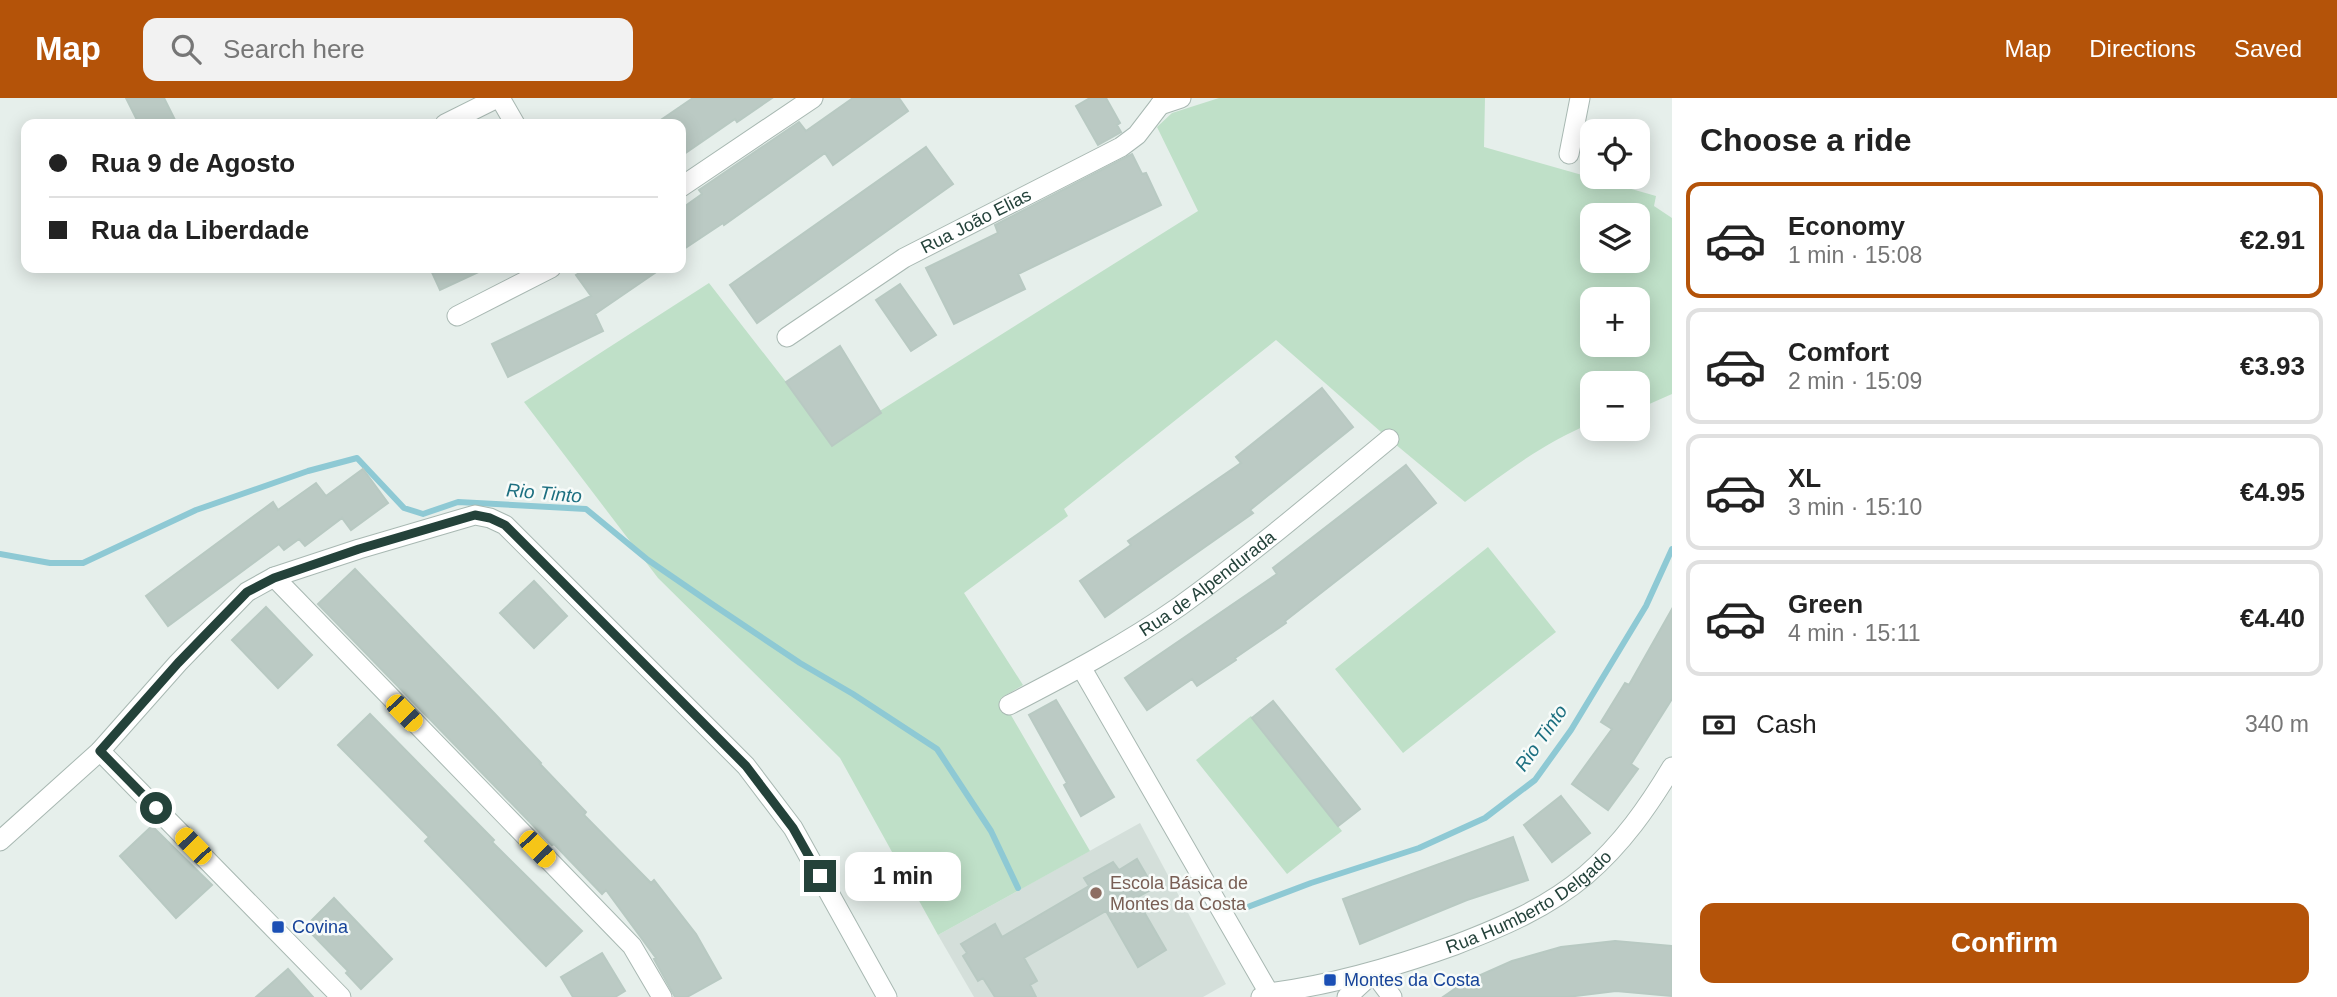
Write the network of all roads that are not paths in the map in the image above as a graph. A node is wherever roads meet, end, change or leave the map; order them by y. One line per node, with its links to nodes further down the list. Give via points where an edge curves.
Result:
1 (498, 98): 6 (street); 7 (street)
2 (813, 98): 9 (street)
3 (1181, 98): 5 (street)
4 (1580, 98): 8 (street)
5 (1159, 101): 12 (street, Rua João Elias, via 1137,135 1121,146 904,258)
6 (454, 119)
7 (512, 119)
8 (1569, 154)
9 (686, 184)
10 (541, 273): 11 (street)
11 (457, 316)
12 (787, 337)
13 (1389, 439): 15 (street, Rua de Alpendurada, via 1178,607)
14 (274, 578): 17 (street, via 247,592); 23 (street, via 632,946); 24 (street, via 475,515 505,525 746,766 793,828)
15 (1081, 667): 16 (street, Rua de Alpendurada); 21 (street)
16 (1009, 705)
17 (100, 751): 19 (street); 22 (street)
18 (1672, 767): 20 (street, Rua Humberto Delgado, via 1620,843 1560,895 1489,932)
19 (0, 841)
20 (1374, 973): 21 (street, Rua Humberto Delgado); 25 (street); 26 (street)
21 (1265, 995)
22 (341, 997)
23 (662, 997)
24 (887, 997)
25 (1347, 997)
26 (1392, 997)

